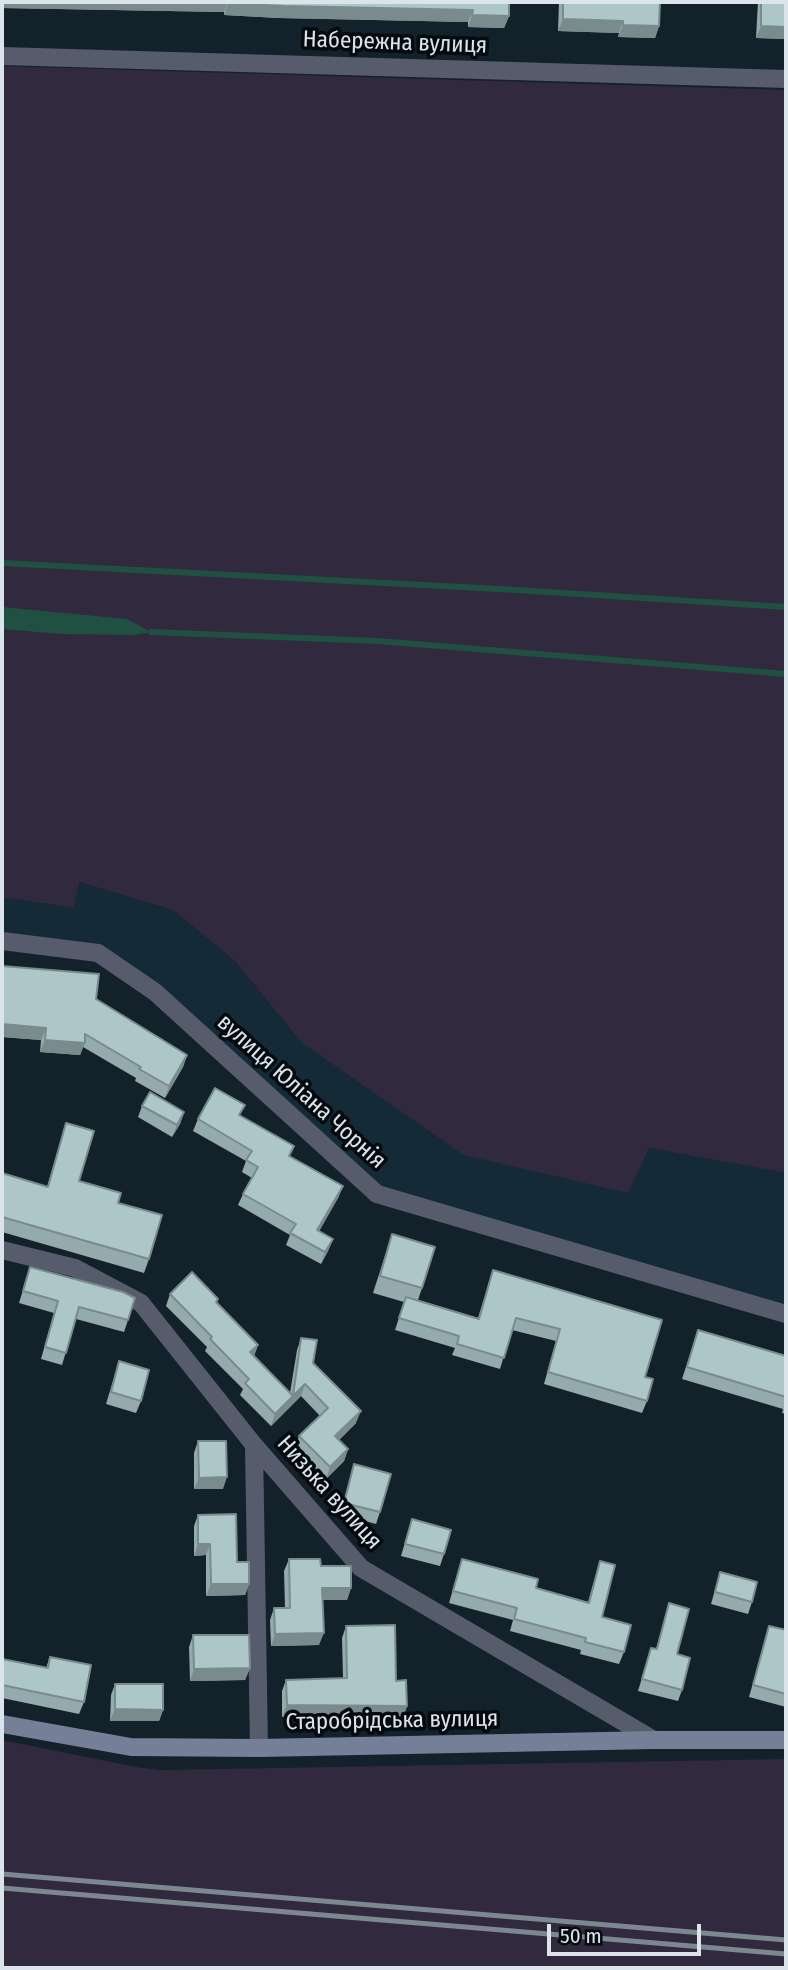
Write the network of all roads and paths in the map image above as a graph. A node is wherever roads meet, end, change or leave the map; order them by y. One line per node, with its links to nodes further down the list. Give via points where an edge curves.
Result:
1 (2, 56): 2 (street, Набережна вулиця)
2 (786, 79)
3 (2, 941): 5 (street, вулиця Юліана Чорнія, via 97,953 155,992 377,1194)
4 (2, 1250): 6 (street, Низька вулиця, via 75,1268 142,1303)
5 (786, 1314)
6 (254, 1445): 8 (street, Низька вулиця, via 361,1568); 10 (street)
7 (2, 1724): 10 (street, Старобрідська вулиця, via 131,1747)
8 (654, 1740): 9 (street, Старобрідська вулиця); 10 (street, Старобрідська вулиця)
9 (786, 1740)
10 (259, 1748)

